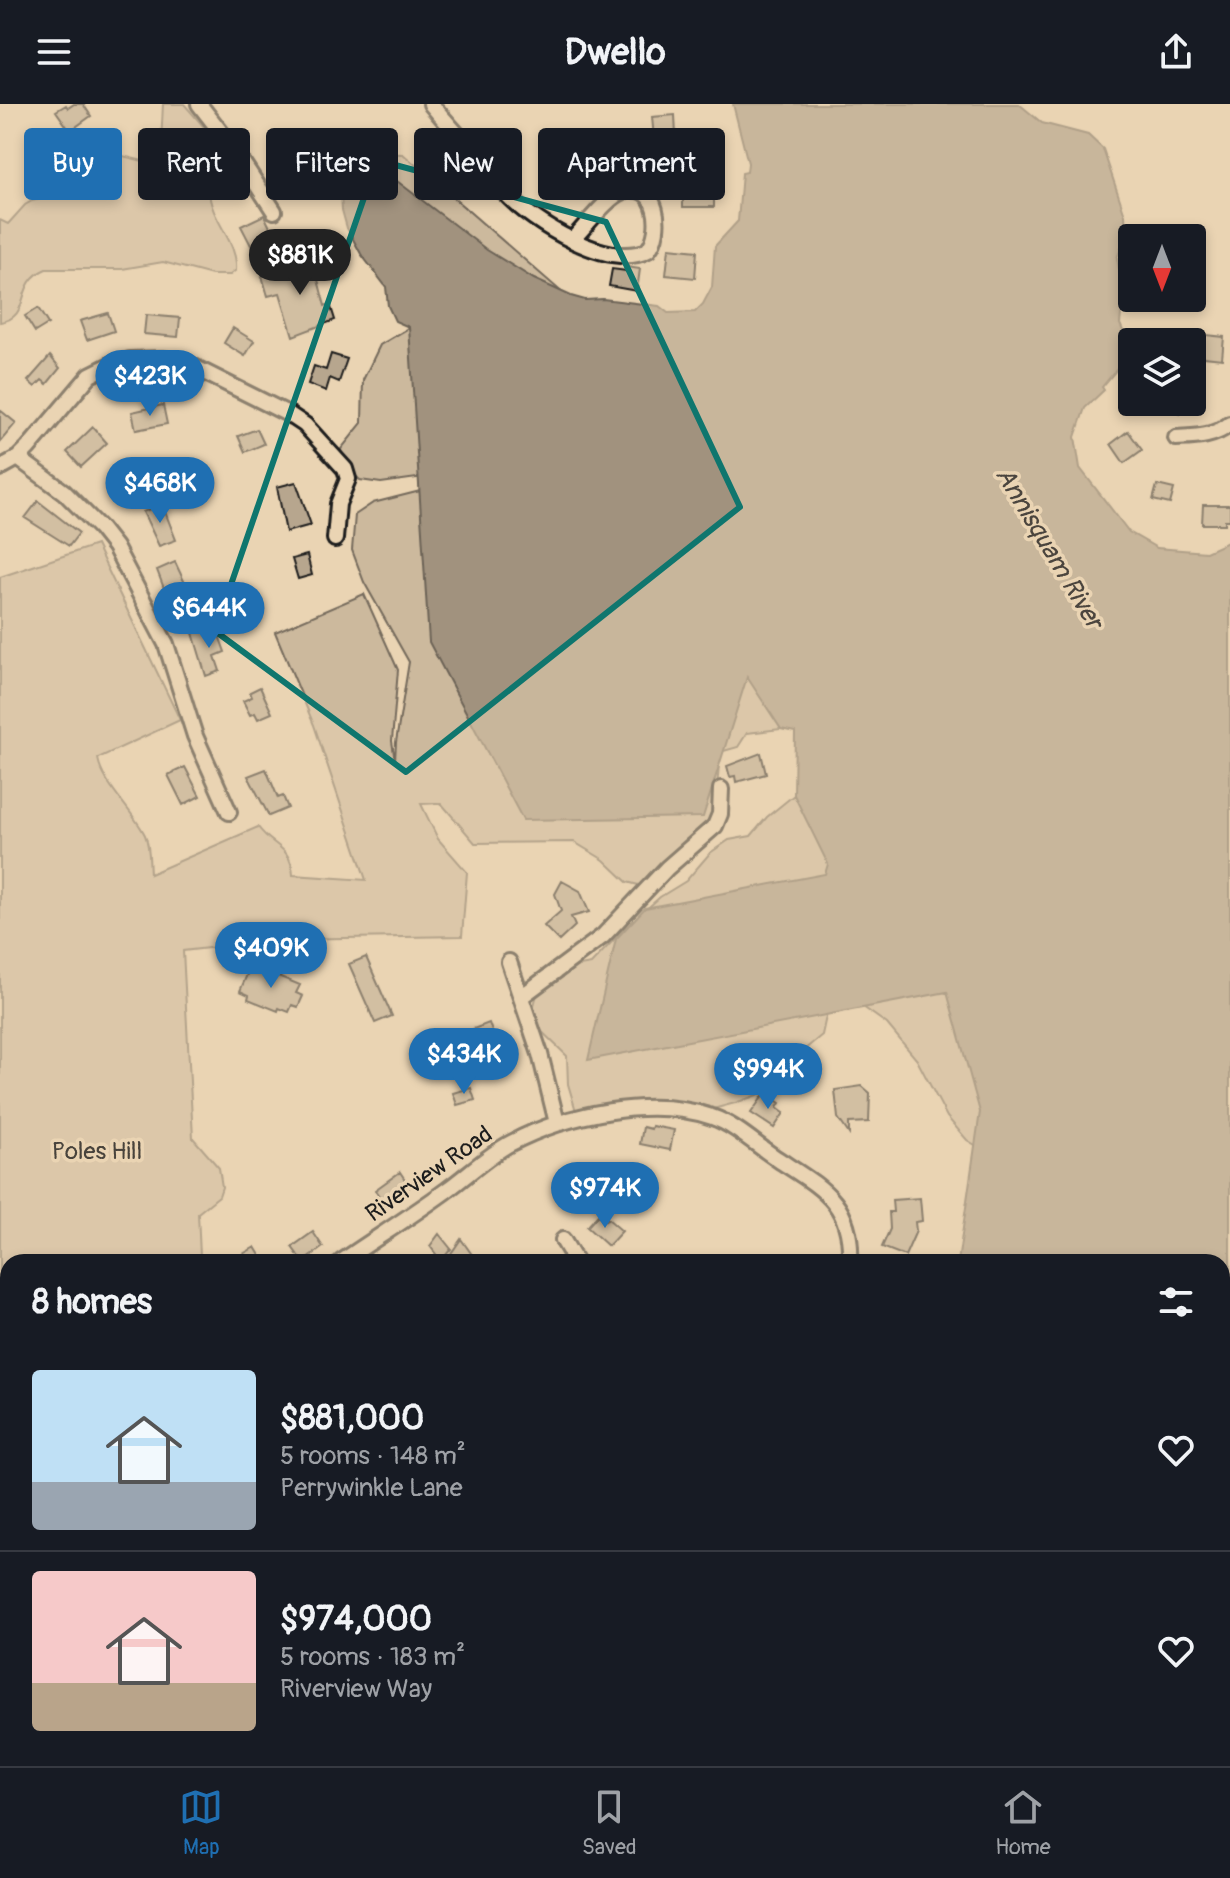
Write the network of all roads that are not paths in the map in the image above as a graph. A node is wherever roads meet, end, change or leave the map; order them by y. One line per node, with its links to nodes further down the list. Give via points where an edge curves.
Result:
1 (199, 104): 3 (street)
2 (431, 104): 4 (street, via 507,196)
3 (274, 211)
4 (573, 239): 4 (street, via 620,192 637,190 655,208 656,237 641,254 609,254)
5 (1230, 424): 6 (street, via 1207,436)
6 (1176, 438)
7 (18, 458): 8 (street); 9 (street, via 98,370 146,359 186,363 290,415 345,469 348,479 338,504); 11 (street, via 64,492 115,547 166,644 195,736)
8 (0, 468)
9 (335, 539)
10 (721, 789): 13 (street, via 715,826 603,936)
11 (229, 812)
12 (509, 962): 13 (street)
13 (521, 997): 14 (street)
14 (557, 1123): 16 (street, Riverview Road, via 501,1149); 18 (street, Riverview Road, via 648,1107 715,1118 832,1196 846,1226)
15 (563, 1240): 17 (street)
16 (353, 1254)
17 (571, 1254)
18 (849, 1254)

